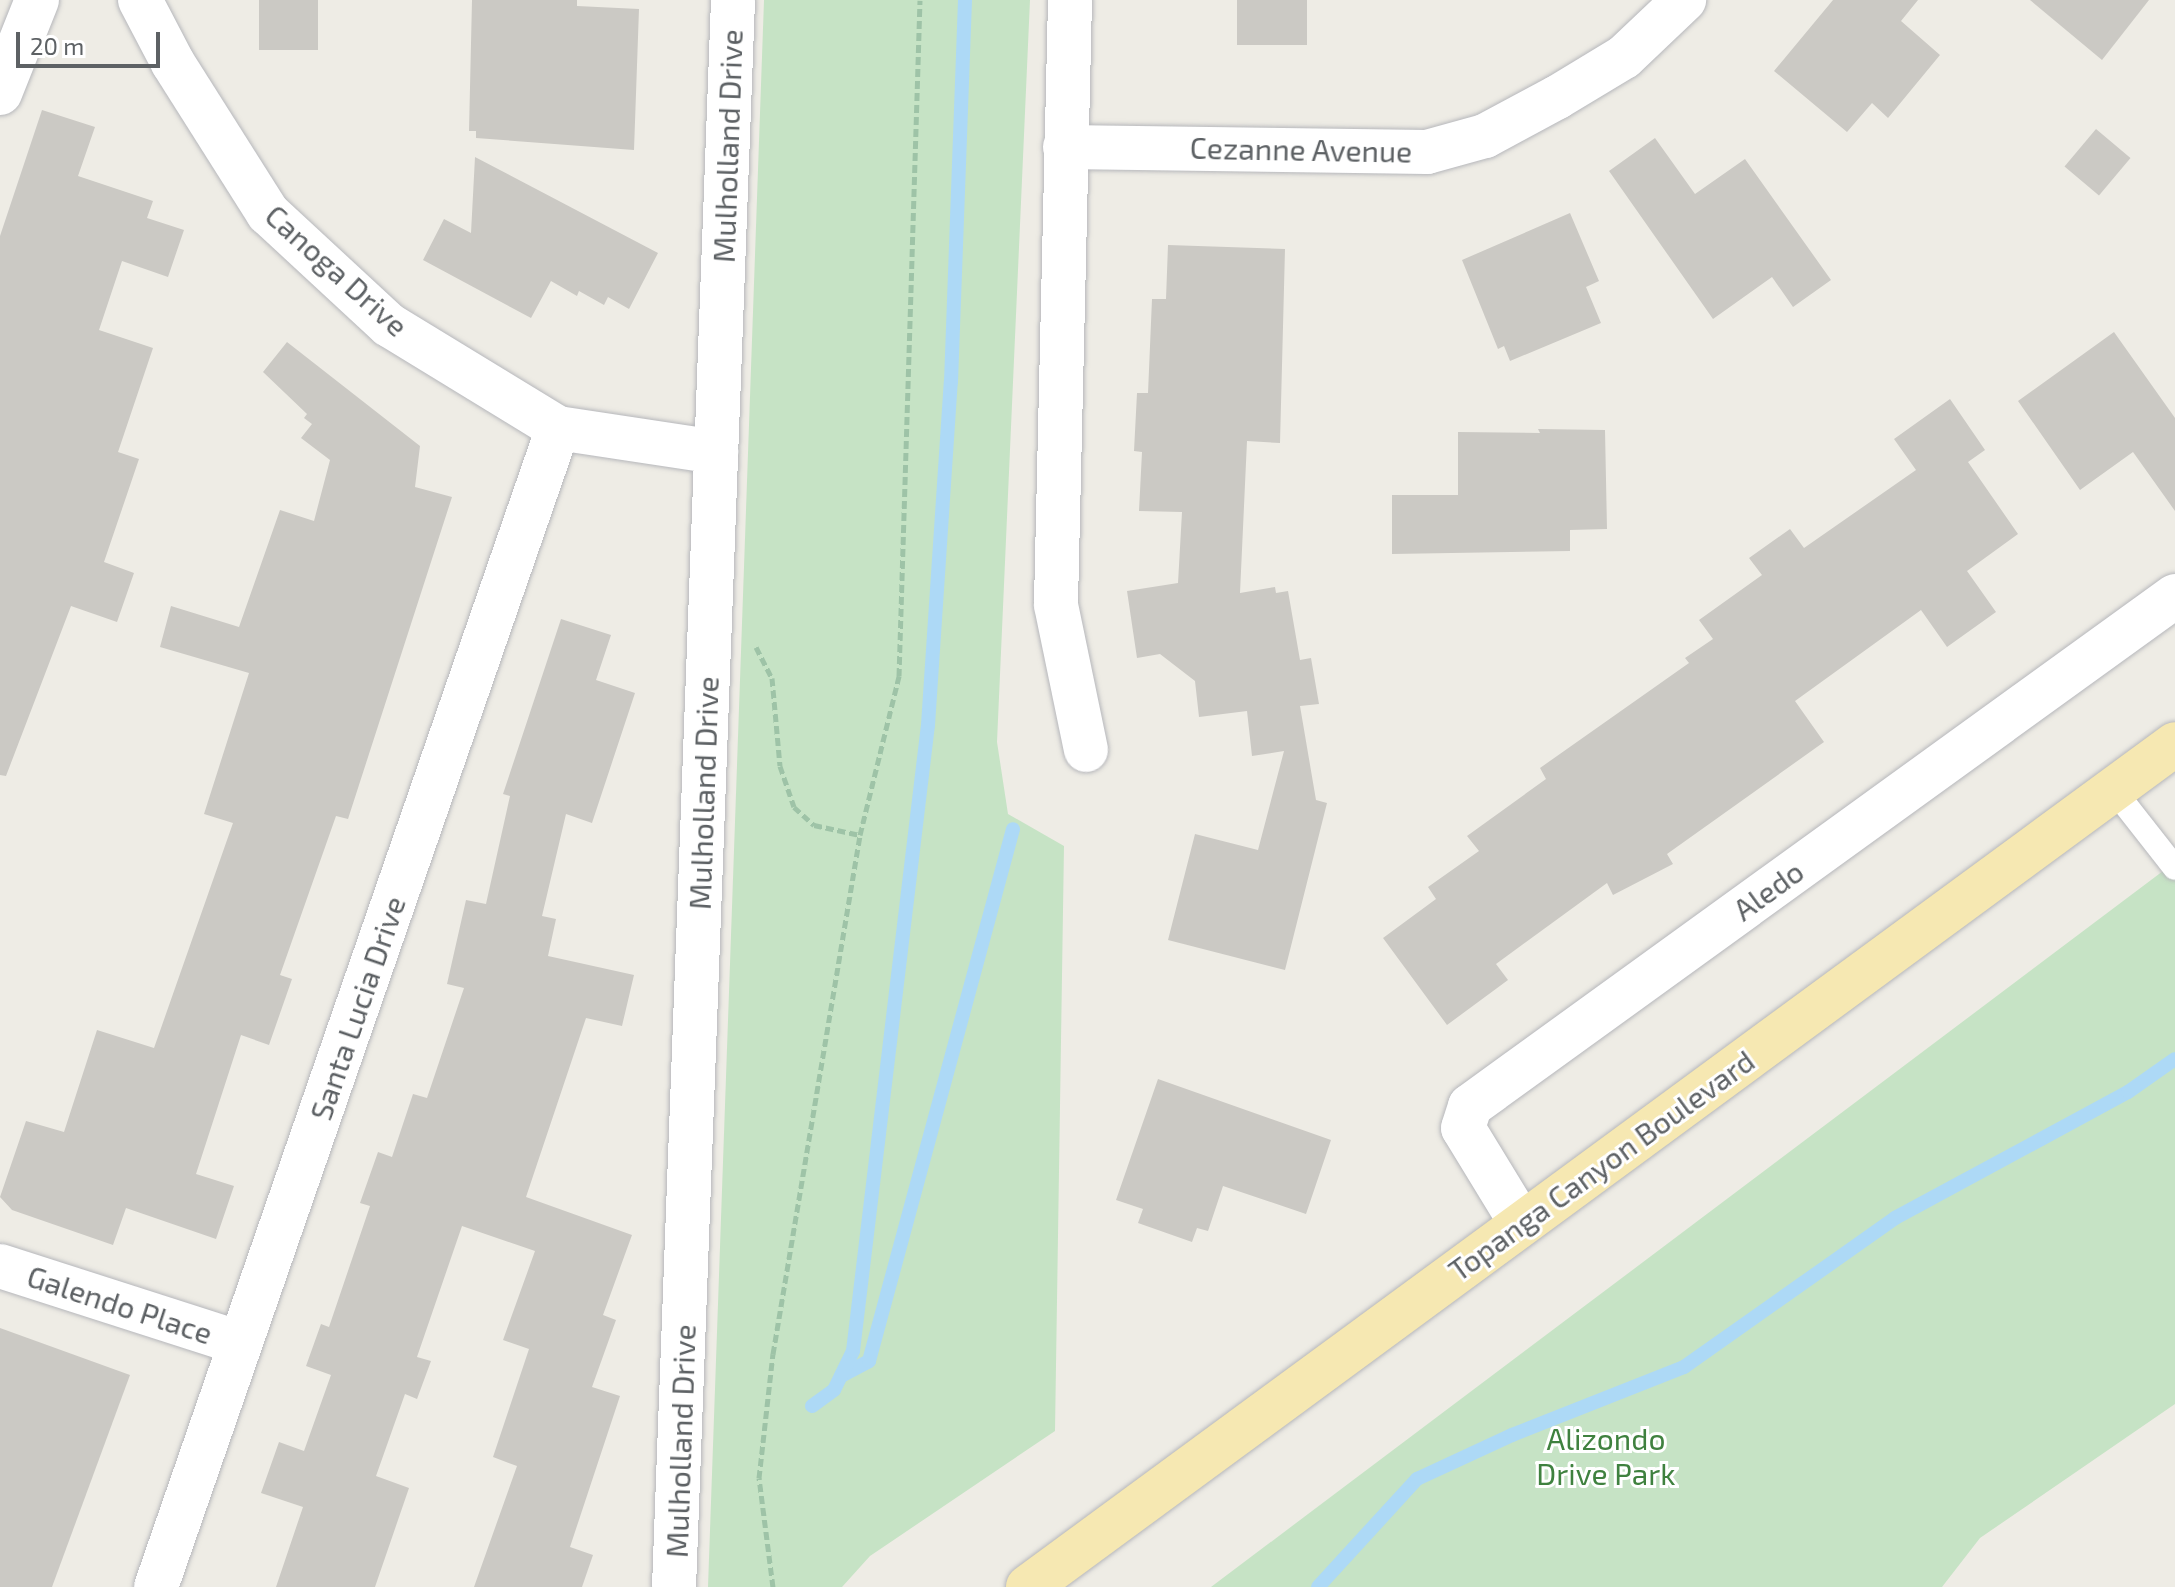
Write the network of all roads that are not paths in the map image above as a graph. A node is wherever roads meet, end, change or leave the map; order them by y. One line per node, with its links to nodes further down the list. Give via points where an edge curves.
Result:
1 (37, 0): 6 (street)
2 (140, 0): 8 (street, Canoga Drive, via 173,63 268,213 389,325)
3 (733, 0): 9 (street, Mulholland Drive)
4 (1070, 0): 7 (street)
5 (1684, 0): 7 (street, Cezanne Avenue, via 1624,57 1556,98 1485,136 1427,152)
6 (0, 93)
7 (1065, 147): 12 (street, via 1056,605)
8 (558, 428): 9 (street, Canoga Drive); 17 (street, Santa Lucia Drive)
9 (716, 452): 19 (street, Mulholland Drive)
10 (2175, 596): 15 (street, Aledo, via 1470,1106 1463,1128)
11 (2175, 744): 13 (main road, Topanga Canyon Boulevard)
12 (1086, 750)
13 (2113, 789): 14 (lane); 15 (main road, Topanga Canyon Boulevard)
14 (2175, 868)
15 (1521, 1223): 20 (main road, Topanga Canyon Boulevard)
16 (0, 1266): 17 (street, Galendo Place)
17 (240, 1343): 18 (street, Santa Lucia Drive)
18 (156, 1587)
19 (674, 1587)
20 (1028, 1587)

